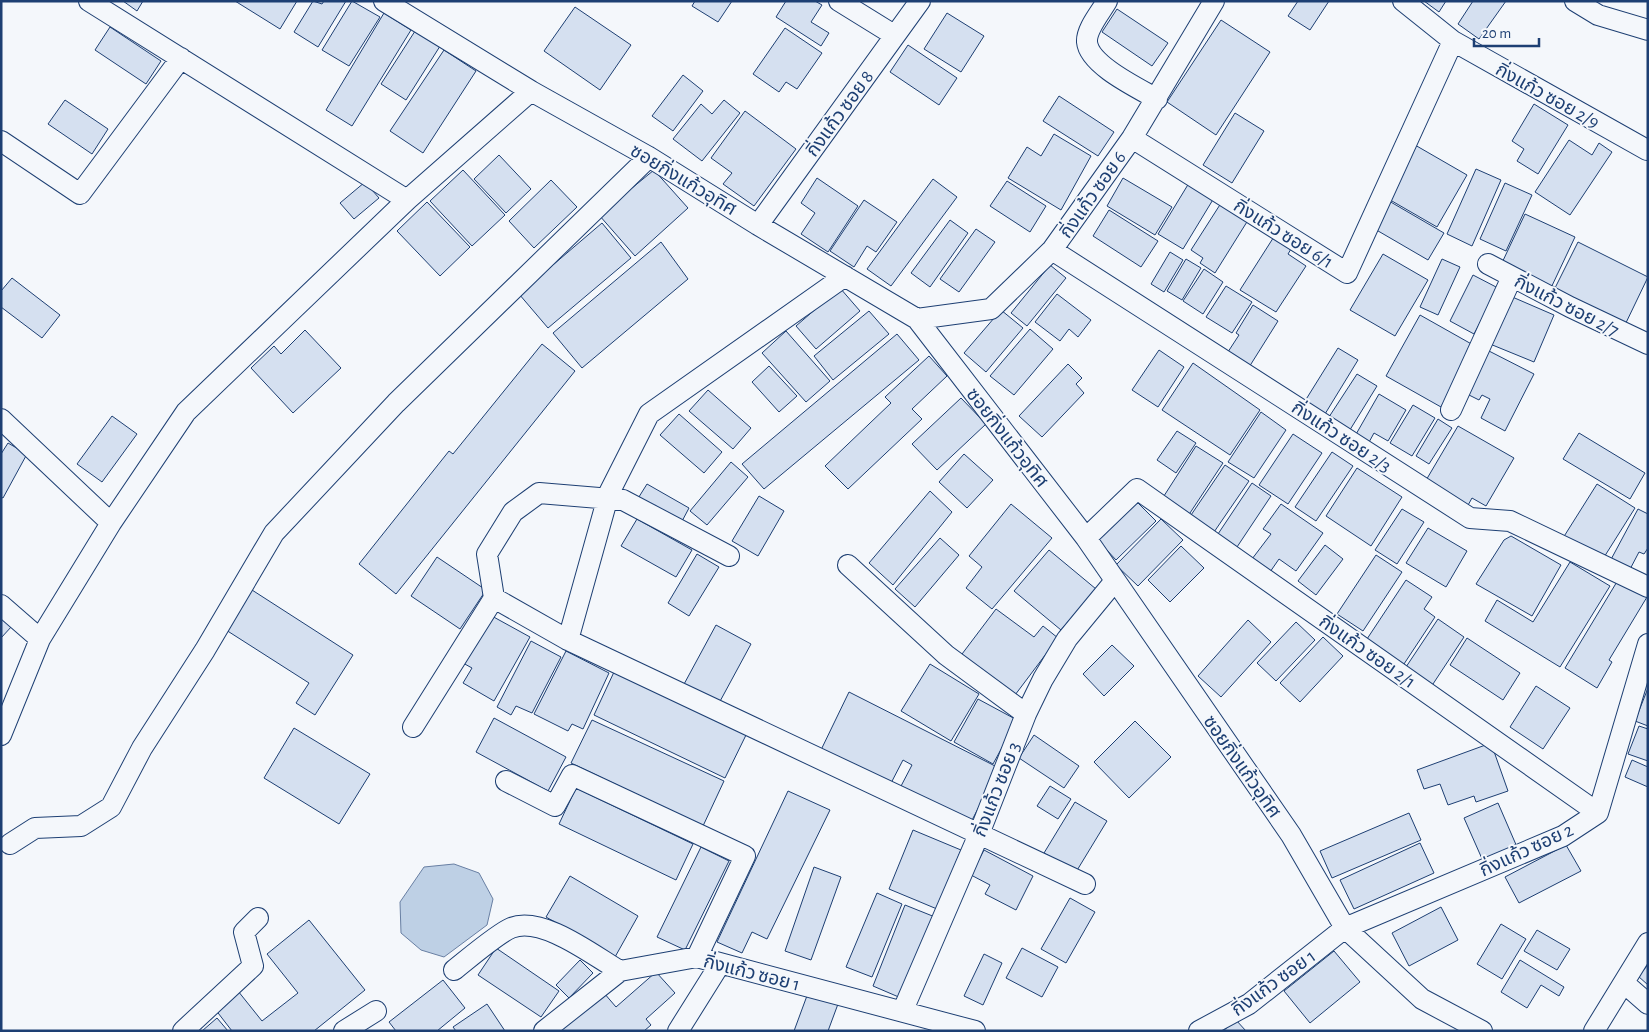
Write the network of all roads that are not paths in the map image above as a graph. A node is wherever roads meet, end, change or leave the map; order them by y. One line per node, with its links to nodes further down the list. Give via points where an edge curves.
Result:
1 (89, 1): 12 (street)
2 (384, 1): 13 (street, ซอยกิ่งแก้วอุทิศ)
3 (839, 1): 10 (street)
4 (920, 1): 10 (street, กิ่งแก้ว ซอย 8)
5 (1107, 1): 14 (street, via 1089,32 1086,42 1089,51 1096,61)
6 (1214, 1): 14 (street, กิ่งแก้ว ซอย 6)
7 (1403, 1): 11 (street, กิ่งแก้ว ซอย 2/9)
8 (1575, 1): 9 (street, via 1598,15)
9 (1648, 30)
10 (894, 35): 20 (street, กิ่งแก้ว ซอย 8)
11 (1453, 41): 15 (street, กิ่งแก้ว ซอย 6/1, via 1347,273); 17 (street, กิ่งแก้ว ซอย 2/9)
12 (181, 58): 16 (street, via 80,194); 19 (street)
13 (531, 91): 18 (street, ซอยกิ่งแก้วอุทิศ); 19 (street)
14 (1156, 99): 15 (street, กิ่งแก้ว ซอย 6)
15 (1132, 138): 21 (street, กิ่งแก้ว ซอย 6)
16 (1, 141)
17 (1647, 150)
18 (650, 157): 20 (street, ซอยกิ่งแก้วอุทิศ); 47 (street, via 396,403 274,533 142,748 111,807 81,826 36,828)
19 (407, 200): 30 (street, via 186,412)
20 (758, 225): 23 (street, ซอยกิ่งแก้วอุทิศ)
21 (1052, 250): 25 (street, กิ่งแก้ว ซอย 6, via 991,309); 35 (street, กิ่งแก้ว ซอย 2/3, via 1470,518 1510,521)
22 (1488, 264): 24 (street, กิ่งแก้ว ซอย 2/7)
23 (845, 276): 25 (street, ซอยกิ่งแก้วอุทิศ); 29 (street, via 649,414)
24 (1512, 277): 26 (street, กิ่งแก้ว ซอย 2/7); 27 (street)
25 (917, 319): 31 (street, ซอยกิ่งแก้วอุทิศ)
26 (1648, 344)
27 (1451, 410)
28 (1, 418): 30 (street)
29 (607, 498): 32 (street, via 623,500); 36 (street, via 538,493 513,512 487,554); 39 (street)
30 (111, 523): 38 (street)
31 (1086, 538): 34 (street, ซอยกิ่งแก้วอุทิศ); 45 (street, กิ่งแก้ว ซอย 2/1, via 1137,489)
32 (729, 556)
33 (848, 564): 41 (street, via 946,655)
34 (1114, 582): 41 (street, กิ่งแก้ว ซอย 3, via 1067,640); 50 (street, ซอยกิ่งแก้วอุทิศ, via 1291,835)
35 (1648, 587)
36 (494, 598): 39 (street); 42 (street)
37 (1, 605): 38 (street)
38 (40, 639): 43 (street)
39 (568, 640): 46 (street)
40 (1648, 644): 45 (street)
41 (1026, 714): 46 (street, กิ่งแก้ว ซอย 3)
42 (413, 727)
43 (1, 736)
44 (506, 781): 52 (street, via 555,806 572,775 745,856)
45 (1598, 813): 50 (street, กิ่งแก้ว ซอย 2, via 1563,836)
46 (979, 834): 48 (street); 58 (street, กิ่งแก้ว ซอย 3)
47 (10, 844)
48 (1085, 884)
49 (258, 918): 60 (street, via 244,932 254,966)
50 (1345, 928): 65 (street, กิ่งแก้ว ซอย 1, via 1249,1004); 66 (street, ซอยกิ่งแก้วอุทิศ, via 1422,999)
51 (1648, 942): 56 (street)
52 (696, 957): 53 (street, กิ่งแก้ว ซอย 1); 55 (street, กิ่งแก้ว ซอย 1)
53 (720, 964): 58 (street, กิ่งแก้ว ซอย 1); 63 (street)
54 (454, 970): 55 (street, via 511,928 532,926 556,933)
55 (620, 971): 62 (street, กิ่งแก้ว ซอย 1)
56 (1624, 984): 57 (street); 67 (street)
57 (1648, 1004)
58 (903, 1010): 64 (street, กิ่งแก้ว ซอย 1)
59 (376, 1011): 61 (street)
60 (183, 1031)
61 (344, 1031)
62 (544, 1031)
63 (678, 1031)
64 (976, 1031)
65 (1199, 1031)
66 (1482, 1031)
67 (1594, 1031)

